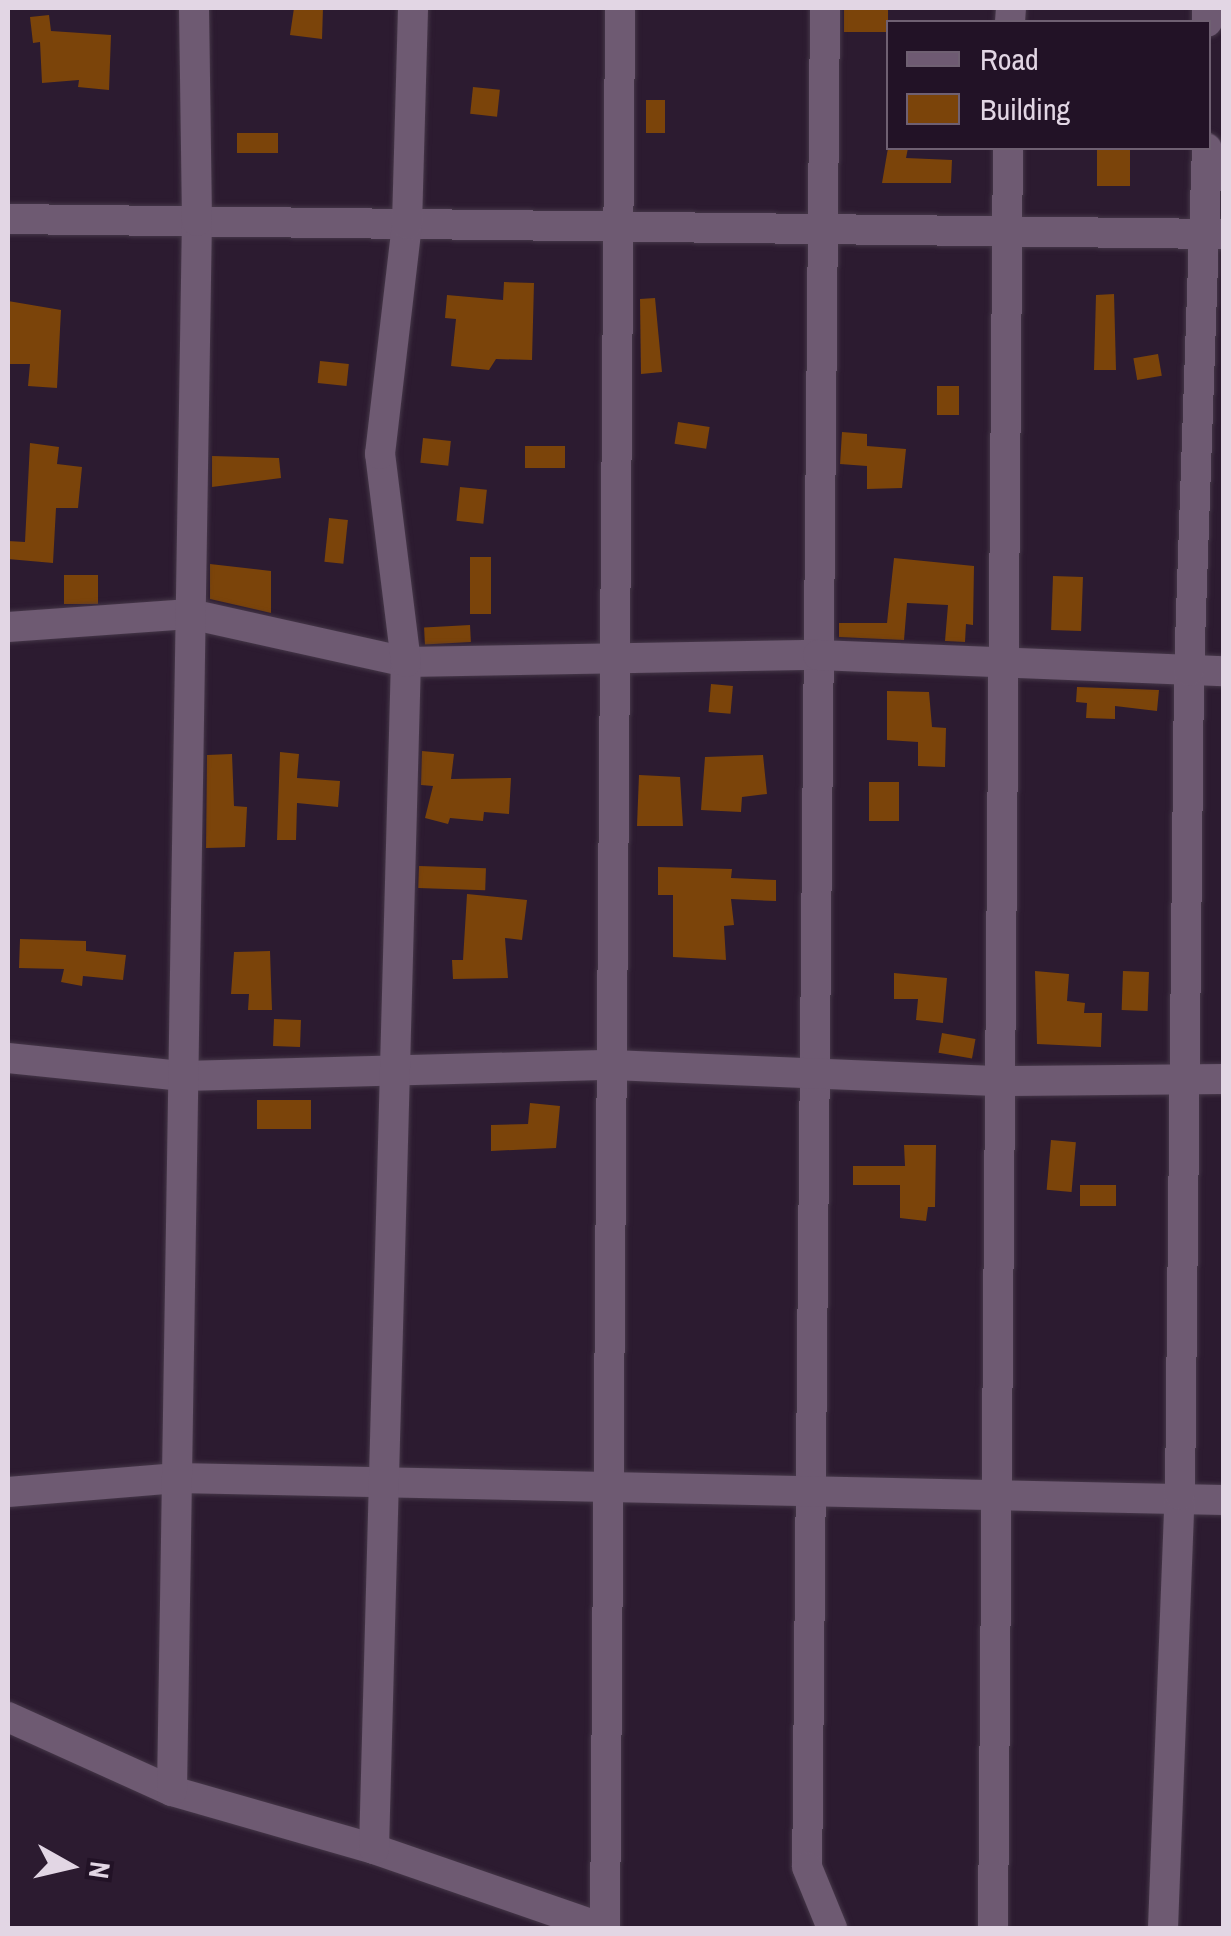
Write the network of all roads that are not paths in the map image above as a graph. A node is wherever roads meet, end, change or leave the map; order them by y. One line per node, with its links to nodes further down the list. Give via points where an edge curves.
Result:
1 (194, 8): 8 (street)
2 (413, 8): 9 (street)
3 (620, 8): 10 (street)
4 (825, 8): 12 (street)
5 (1008, 150): 11 (street)
6 (1207, 150): 13 (street)
7 (8, 219): 8 (street)
8 (196, 221): 9 (street); 14 (street)
9 (407, 224): 10 (street); 19 (street, via 380,454)
10 (618, 226): 12 (street); 17 (street)
11 (1006, 228): 12 (street); 13 (street); 18 (street)
12 (822, 229): 16 (street)
13 (1216, 234): 20 (street)
14 (190, 614): 15 (street); 19 (street); 26 (street)
15 (8, 627)
16 (818, 655): 17 (street); 18 (street); 25 (street)
17 (615, 658): 19 (street); 23 (street)
18 (1005, 658): 20 (street); 29 (street)
19 (406, 662): 24 (street)
20 (1189, 671): 21 (street); 27 (street)
21 (1224, 671)
22 (8, 1058): 26 (street)
23 (612, 1065): 24 (street); 25 (street); 32 (street)
24 (394, 1074): 26 (street); 31 (street)
25 (814, 1075): 29 (street); 35 (street)
26 (183, 1076): 30 (street)
27 (1184, 1076): 28 (street); 29 (street); 36 (street)
28 (1224, 1079)
29 (1001, 1080): 33 (street)
30 (177, 1478): 31 (street); 34 (street); 39 (street)
31 (384, 1482): 32 (street); 40 (street)
32 (609, 1486): 35 (street); 41 (street)
33 (997, 1491): 35 (street); 36 (street); 43 (street)
34 (8, 1492)
35 (810, 1492): 42 (street, via 807,1867)
36 (1180, 1495): 37 (street); 44 (street)
37 (1224, 1500)
38 (8, 1717): 39 (street)
39 (172, 1791): 40 (street)
40 (374, 1850): 41 (street)
41 (604, 1928)
42 (832, 1928)
43 (993, 1928)
44 (1163, 1928)

